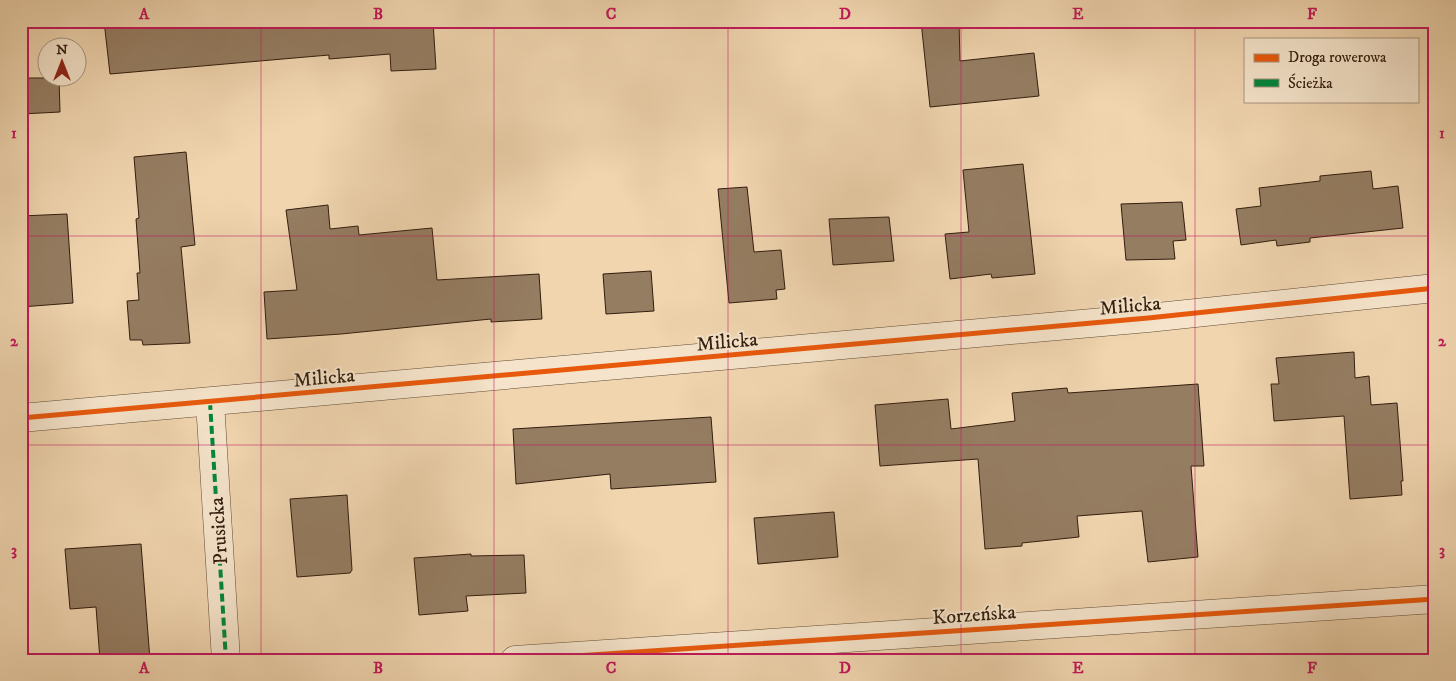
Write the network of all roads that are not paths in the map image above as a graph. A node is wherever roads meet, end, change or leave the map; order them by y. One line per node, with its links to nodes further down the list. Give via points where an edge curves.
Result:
1 (1435, 288): 2 (street, Milicka, via 1148,318)
2 (210, 402): 3 (street, Milicka); 5 (street, Prusicka)
3 (21, 418)
4 (1435, 599): 6 (street, Korzeńska)
5 (226, 660)
6 (515, 660)

